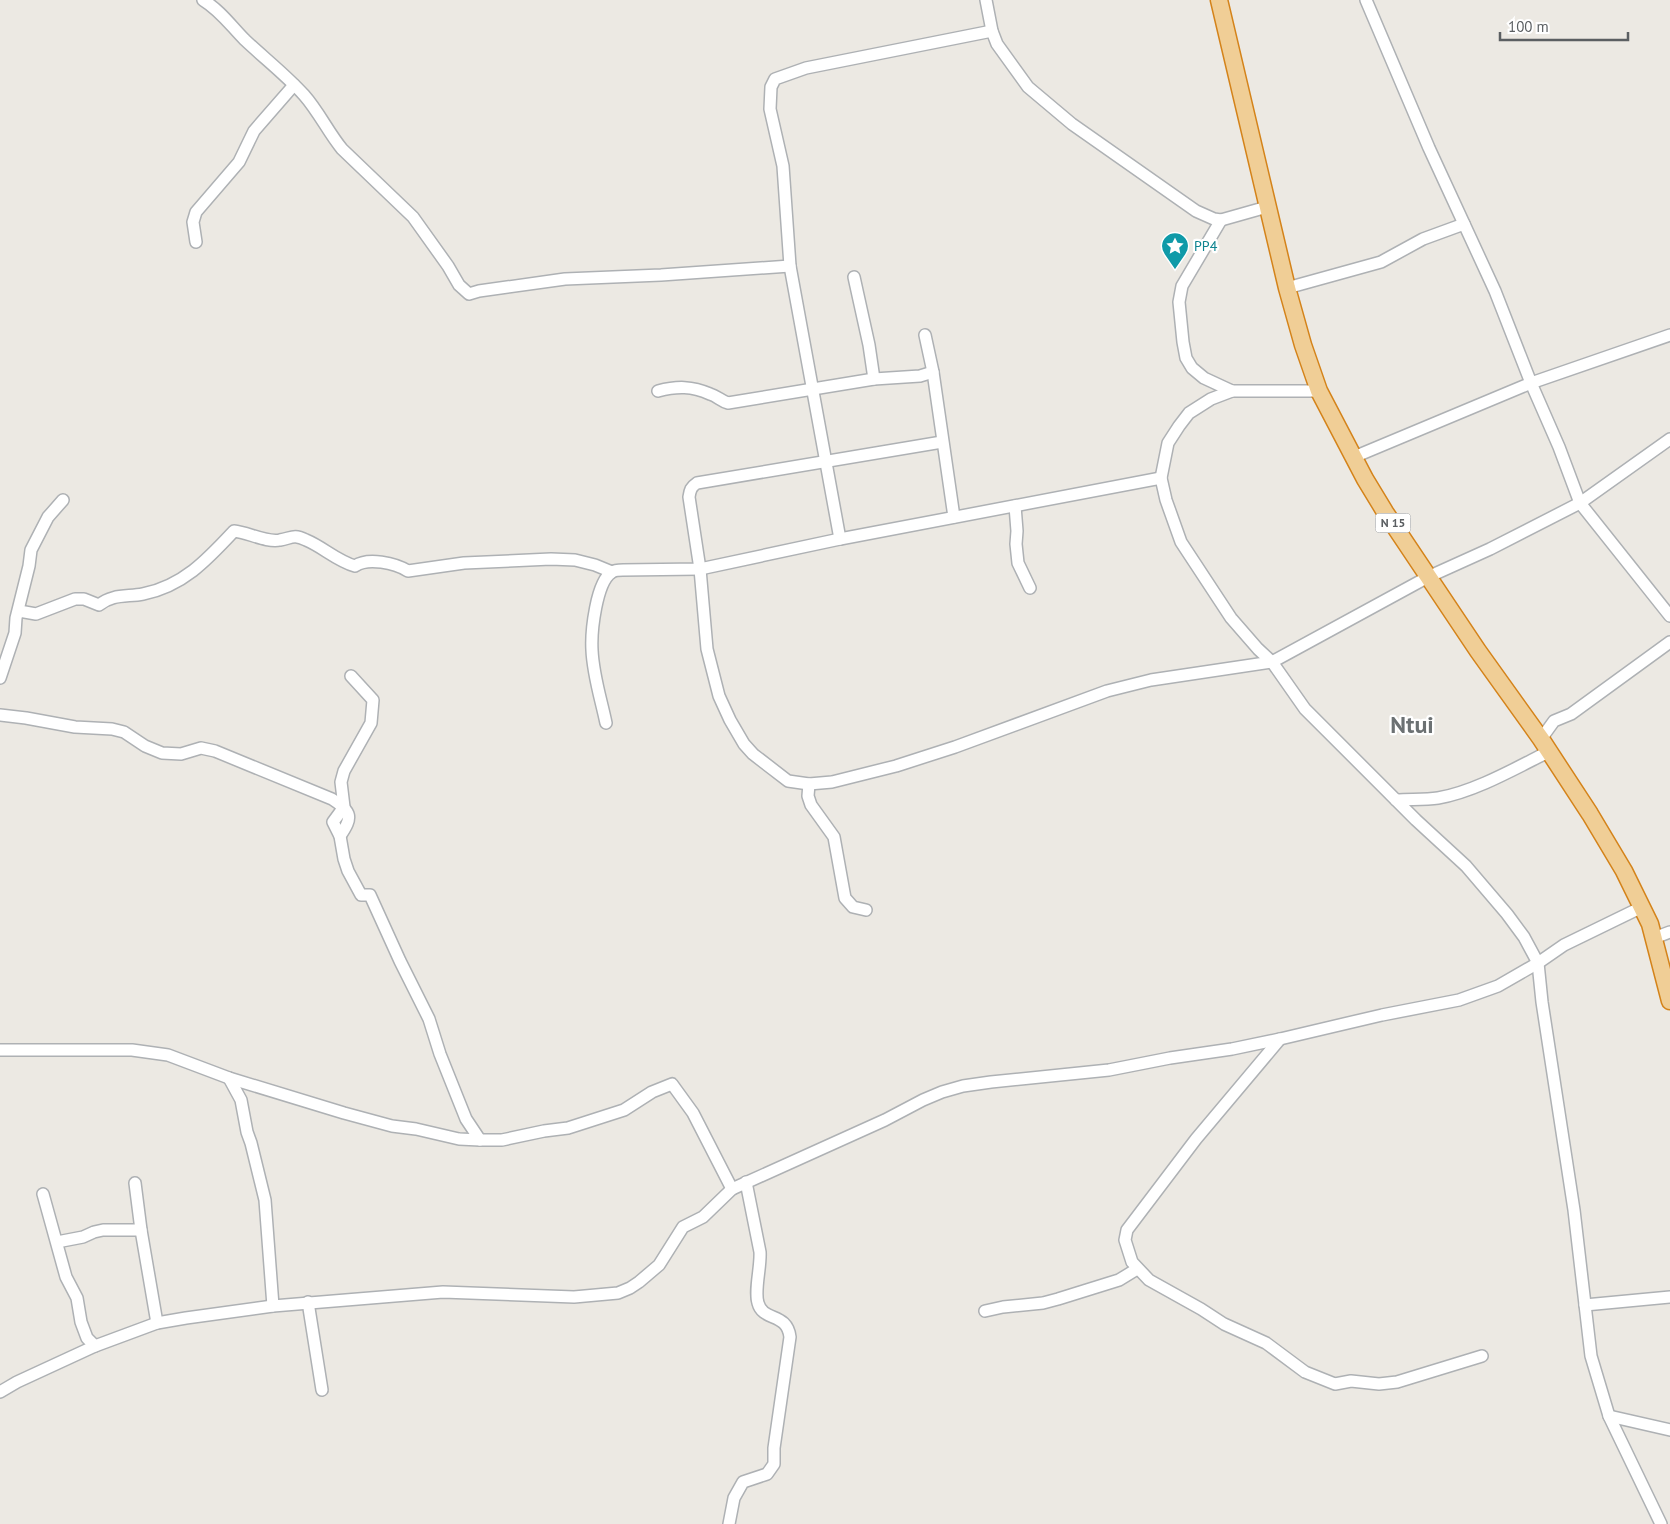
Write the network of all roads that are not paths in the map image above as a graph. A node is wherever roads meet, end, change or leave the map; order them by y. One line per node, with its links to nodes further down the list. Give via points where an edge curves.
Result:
1 (204, 0): 6 (street, via 216,8)
2 (986, 0): 5 (street)
3 (1219, 0): 7 (highway, N 15)
4 (1366, 0): 9 (street)
5 (992, 31): 8 (street, via 996,44 1028,87 1052,108 1196,211); 11 (street, via 806,68 775,79 770,109 783,166)
6 (294, 86): 10 (street, via 254,131 239,162 196,212); 11 (street, via 321,117 342,149 413,217 459,285 469,294 565,279)
7 (1267, 208): 8 (street); 13 (highway, N 15)
8 (1221, 220): 21 (street, via 1182,286 1178,302 1186,358 1192,368 1204,378)
9 (1464, 224): 13 (street, via 1423,239 1380,262); 18 (street, via 1498,298)
10 (196, 242)
11 (790, 266): 19 (street)
12 (854, 277): 17 (street)
13 (1287, 288): 22 (highway, N 15)
14 (926, 335): 16 (street)
15 (1670, 335): 18 (street)
16 (934, 376): 17 (street); 24 (street)
17 (874, 379): 19 (street)
18 (1531, 383): 25 (street); 29 (street)
19 (813, 389): 20 (street, via 728,403 696,389 674,386); 26 (street)
20 (658, 391)
21 (1232, 391): 22 (street); 27 (street, via 1189,413 1168,443)
22 (1319, 391): 25 (highway, N 15)
23 (1670, 439): 29 (street)
24 (942, 442): 26 (street); 31 (street)
25 (1354, 457): 35 (highway, N 15, via 1380,504)
26 (827, 462): 32 (street); 33 (street, via 692,486 688,497)
27 (1161, 478): 30 (street); 40 (street, via 1186,551 1232,618)
28 (63, 500): 37 (street, via 48,517 31,550)
29 (1580, 503): 35 (street); 38 (street)
30 (1015, 506): 31 (street); 36 (street, via 1018,563)
31 (954, 517): 32 (street)
32 (840, 538): 33 (street)
33 (700, 569): 34 (street); 46 (street, via 708,649 719,696 730,720 744,744 767,766 788,781)
34 (612, 572): 37 (street, via 574,560 551,558 464,563 408,571 401,566 371,562 360,562 355,566 297,537 279,540 234,531 206,562 174,584 143,594 106,599 99,605 75,599 36,614); 44 (street, via 605,579 596,607 592,649)
35 (1428, 576): 40 (street); 45 (highway, N 15)
36 (1030, 588)
37 (19, 611): 42 (street)
38 (1670, 616)
39 (1670, 642): 45 (street, via 1572,714 1554,721)
40 (1272, 662): 46 (street, via 1151,680 1107,691 896,766 856,777); 47 (street, via 1310,715)
41 (351, 676): 48 (street, via 373,700 373,711 372,723 344,770 341,782)
42 (0, 678)
43 (0, 715): 48 (street, via 75,727 112,729 162,753 180,754 201,748 214,751 332,799)
44 (606, 723)
45 (1544, 745): 47 (street, via 1494,779 1439,798); 49 (highway, N 15, via 1590,814)
46 (809, 784): 50 (street, via 811,804 834,837 845,898 853,907)
47 (1396, 800): 53 (street, via 1484,886 1524,937)
48 (344, 807): 58 (street, via 350,818 340,836 348,871 361,895 370,895 429,1019 466,1119)
49 (1642, 907): 52 (highway, N 15); 53 (street, via 1564,945)
50 (866, 910)
51 (1670, 932): 52 (street)
52 (1654, 938): 54 (highway, N 15)
53 (1538, 963): 55 (street, via 1498,986 1459,1000); 68 (street)
54 (1670, 1001)
55 (1280, 1039): 59 (street, via 1109,1070 963,1086 923,1100); 65 (street, via 1196,1139 1127,1230 1124,1240)
56 (0, 1050): 57 (street, via 132,1050 168,1055)
57 (229, 1078): 58 (street, via 392,1126); 69 (street, via 241,1100 262,1184)
58 (480, 1140): 61 (street, via 502,1140 568,1128 624,1110 672,1084 694,1113)
59 (746, 1182): 61 (street); 79 (street, via 760,1252 758,1303 763,1312 788,1326 790,1336 774,1464 768,1474 743,1482 734,1498)
60 (136, 1183): 63 (street)
61 (732, 1189): 67 (street, via 703,1217 683,1226 659,1265 630,1288 618,1292 574,1297 443,1292)
62 (43, 1194): 64 (street)
63 (141, 1230): 64 (street, via 103,1230); 71 (street)
64 (57, 1242): 72 (street, via 66,1277 77,1298 81,1322 87,1338)
65 (1136, 1269): 70 (street, via 1119,1280 1058,1299); 73 (street, via 1148,1280 1224,1324 1266,1343 1305,1372 1336,1384 1351,1381 1397,1382)
66 (1670, 1297): 68 (street)
67 (308, 1302): 69 (street); 74 (street)
68 (1585, 1305): 76 (street, via 1591,1356)
69 (273, 1306): 71 (street)
70 (984, 1311)
71 (157, 1323): 72 (street)
72 (95, 1346): 75 (street)
73 (1482, 1356)
74 (322, 1390)
75 (0, 1392)
76 (1610, 1416): 77 (street); 78 (street)
77 (1670, 1430)
78 (1660, 1521): 80 (street)
79 (729, 1524)
80 (1647, 1524)

